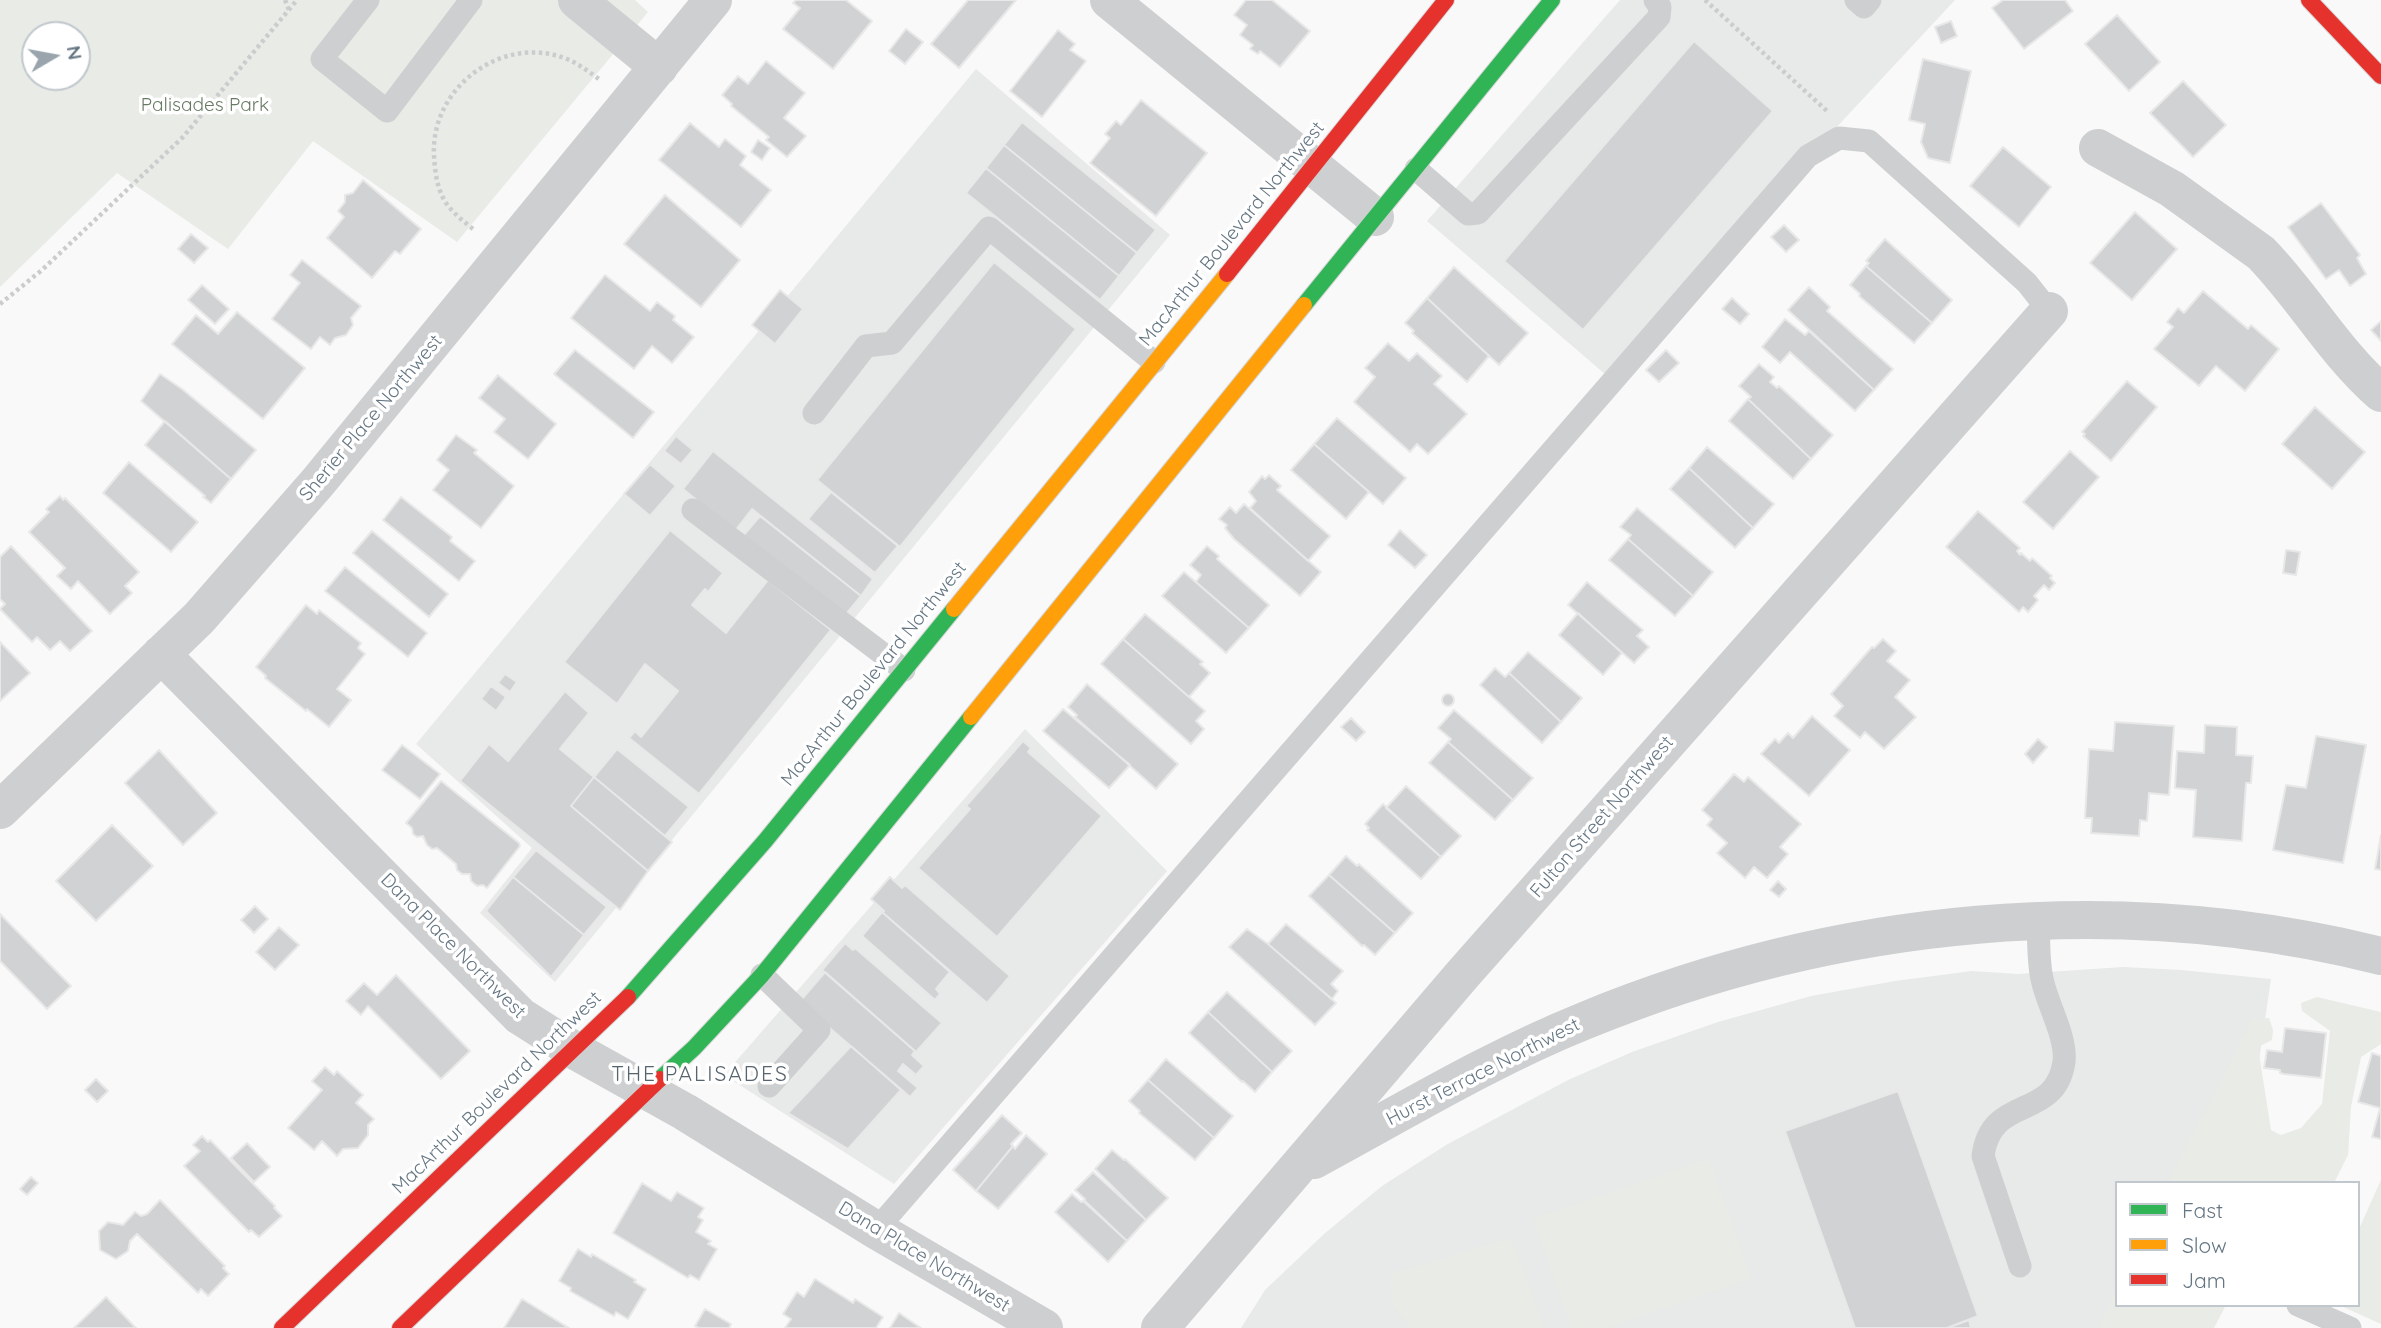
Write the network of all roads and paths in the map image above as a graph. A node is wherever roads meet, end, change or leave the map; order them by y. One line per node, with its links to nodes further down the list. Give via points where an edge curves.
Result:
1 (285, 0): 15 (path)
2 (297, 0): 15 (path)
3 (368, 0): 4 (lane, via 321,59 387,111)
4 (471, 0)
5 (577, 0): 16 (street)
6 (713, 0): 16 (street, Sherier Place Northwest)
7 (1109, 0): 21 (street)
8 (1446, 0): 21 (main road, MacArthur Boulevard Northwest)
9 (1552, 0): 22 (main road)
10 (1655, 0): 22 (lane, via 1659,17 1478,213 1468,214)
11 (1705, 0): 19 (path, via 1826,108)
12 (1856, 0): 13 (lane, via 1864,7)
13 (1870, 0)
14 (2309, 0): 17 (main road)
15 (289, 10): 25 (path, via 183,136 43,270)
16 (659, 67): 31 (street, Sherier Place Northwest, via 318,482 199,618)
17 (2381, 76)
18 (601, 80): 24 (path, via 565,58 525,53 489,63 453,90 437,124 435,167 446,202)
19 (1839, 138): 26 (lane, via 1869,141 2027,282); 41 (lane, via 1808,156)
20 (2098, 148): 28 (street, via 2172,189 2261,253 2330,340)
21 (1314, 167): 23 (street); 27 (main road, MacArthur Boulevard Northwest)
22 (1416, 169): 23 (main road)
23 (1375, 217): 36 (main road)
24 (476, 232)
25 (0, 304)
26 (2049, 311): 40 (street, Fulton Street Northwest)
27 (1154, 362): 29 (lane, via 989,228 892,343 866,346); 32 (main road, MacArthur Boulevard Northwest)
28 (2381, 393)
29 (814, 414)
30 (693, 510): 32 (lane)
31 (161, 654): 33 (street, Sherier Place Northwest); 37 (street, Dana Place Northwest, via 520,1016)
32 (904, 670): 37 (main road, MacArthur Boulevard Northwest, via 697,920 617,1009)
33 (0, 810)
34 (2038, 920): 35 (street, Hurst Terrace Northwest, via 2114,919 2212,926 2294,937); 40 (street, Hurst Terrace Northwest, via 1873,937 1695,979 1582,1021 1513,1053); 42 (lane, via 2042,979 2064,1060 2047,1096 1994,1125 1985,1139 1983,1156)
35 (2381, 956)
36 (762, 975): 38 (lane, via 819,1030); 39 (main road)
37 (572, 1049): 39 (street, Dana Place Northwest); 44 (main road, MacArthur Boulevard Northwest)
38 (769, 1086)
39 (648, 1092): 41 (street, Dana Place Northwest); 45 (main road)
40 (1294, 1171): 47 (street, Fulton Street Northwest)
41 (876, 1230): 46 (street, Dana Place Northwest)
42 (2020, 1266)
43 (2303, 1307): 48 (lane)
44 (282, 1328)
45 (400, 1328)
46 (1044, 1328)
47 (1160, 1328)
48 (2350, 1328)

